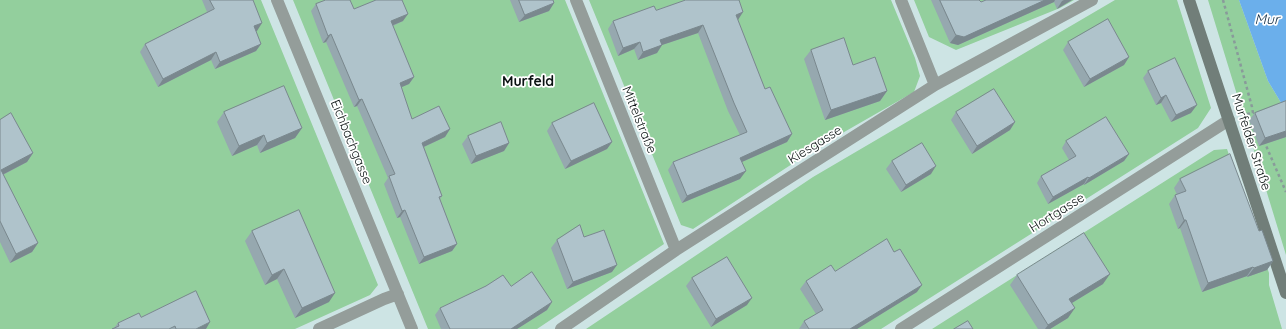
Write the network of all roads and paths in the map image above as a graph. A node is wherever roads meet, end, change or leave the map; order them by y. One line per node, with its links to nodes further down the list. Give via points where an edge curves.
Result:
1 (277, 0): 14 (street, Eichbachgasse)
2 (576, 0): 13 (street, Mittelstraße)
3 (901, 0): 7 (street)
4 (1092, 0): 7 (street, Kiesgasse)
5 (1189, 0): 10 (street, Murfelder Straße)
6 (1223, 0): 8 (path)
7 (935, 86): 13 (street, Kiesgasse)
8 (1253, 113): 9 (path); 10 (path)
9 (1254, 119)
10 (1229, 120): 15 (street, Murfelder Straße); 19 (street, Hortgasse)
11 (1262, 138): 12 (path)
12 (1286, 192)
13 (676, 250): 18 (street, Kiesgasse)
14 (398, 294): 16 (street); 17 (street, Eichbachgasse)
15 (1286, 294)
16 (319, 329)
17 (412, 329)
18 (561, 329)
19 (900, 329)

